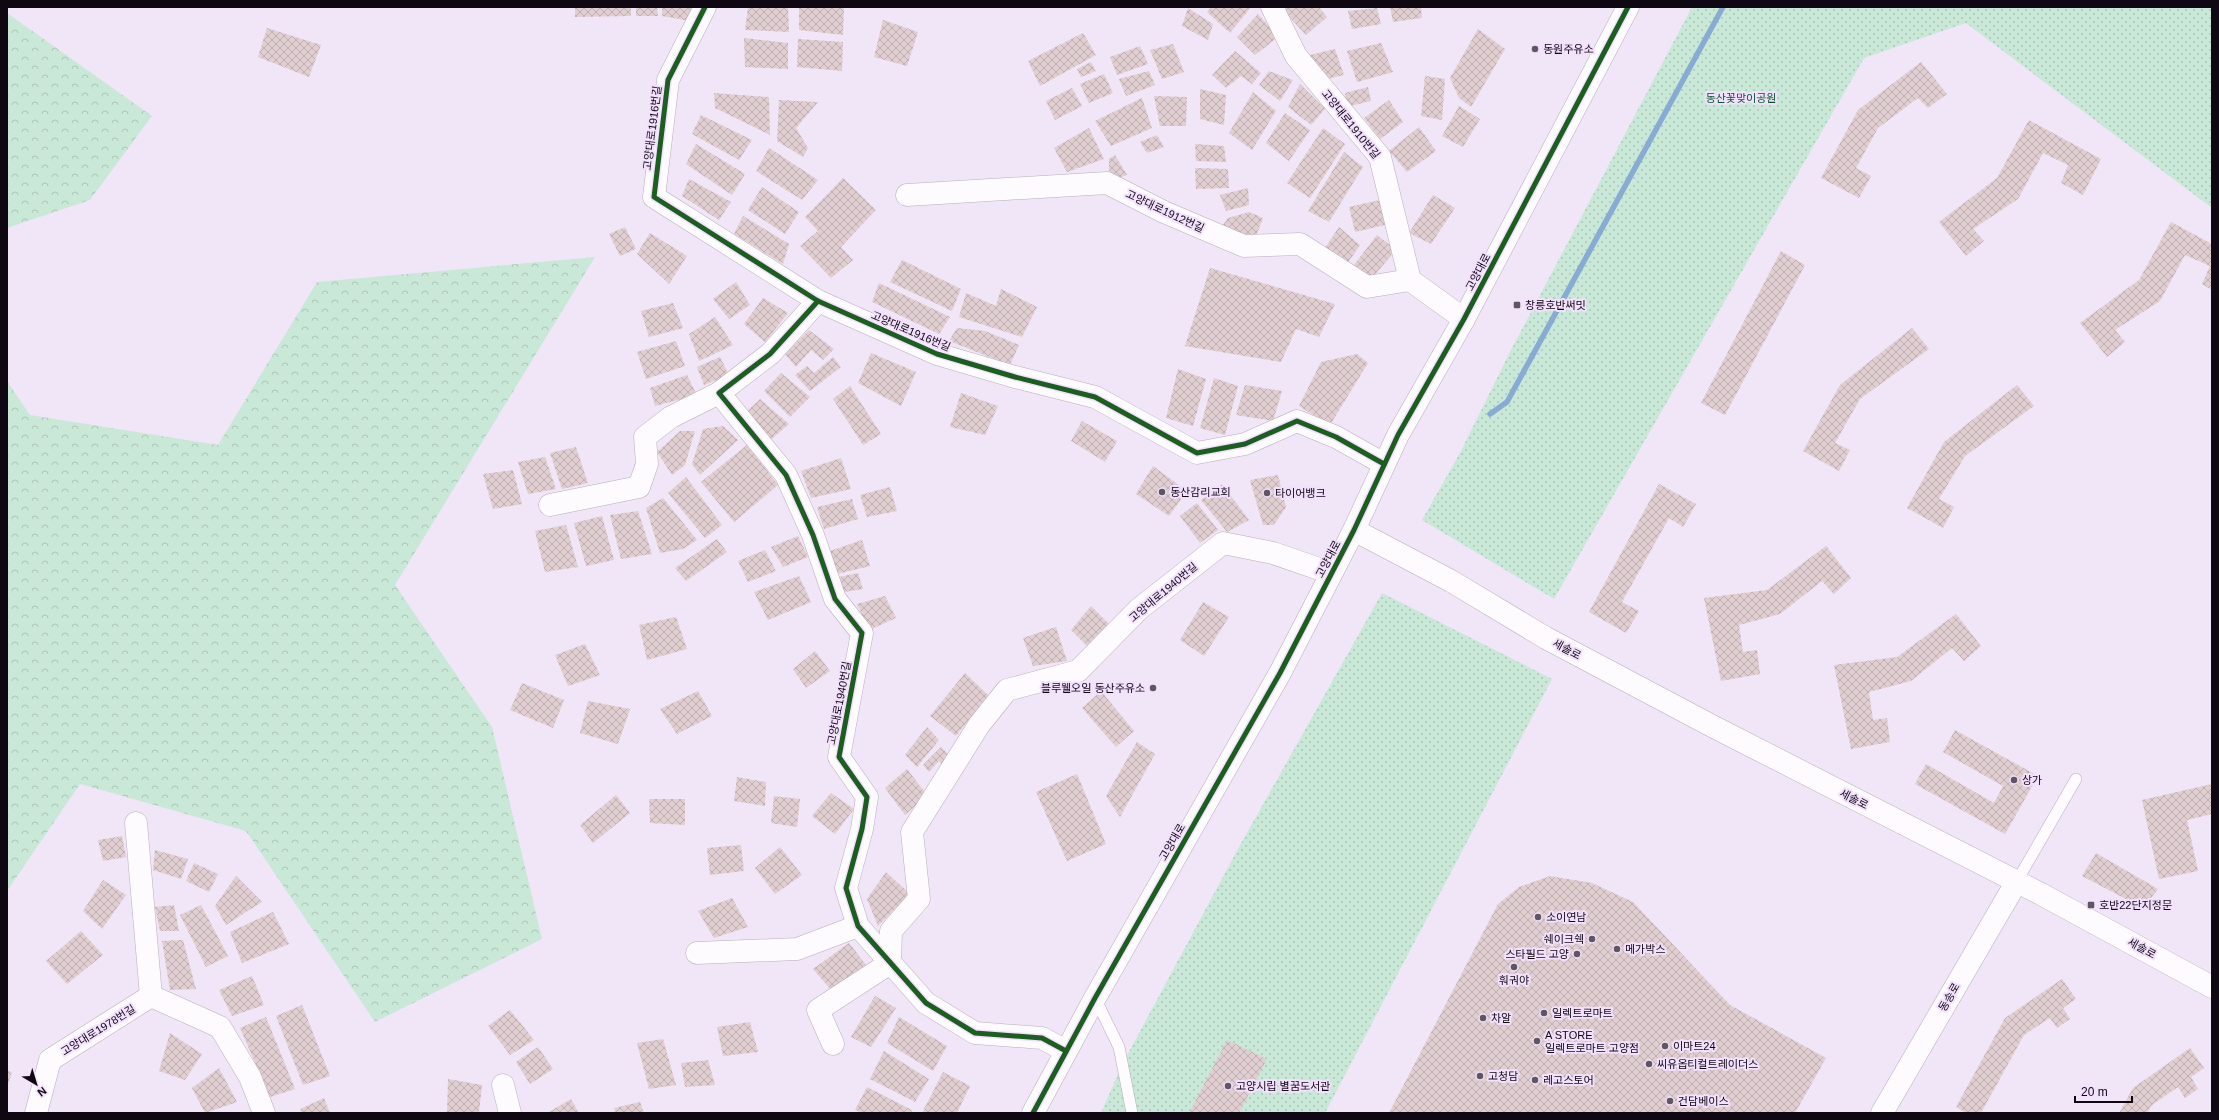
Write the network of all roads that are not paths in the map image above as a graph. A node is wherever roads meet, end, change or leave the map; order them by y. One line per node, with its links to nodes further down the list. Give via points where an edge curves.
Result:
1 (705, 7): 6 (street, 고양대로1916번길, via 668,80 654,197)
2 (1272, 7): 5 (street, 고양대로1910번길, via 1296,56 1380,157)
3 (1628, 7): 7 (street, 고양대로)
4 (907, 195): 5 (street, 고양대로1912번길, via 1107,184 1164,212 1244,246 1300,244 1367,287)
5 (1410, 280): 7 (street)
6 (818, 301): 8 (street, via 770,354); 9 (street, 고양대로1916번길, via 937,354 1095,397 1197,453 1245,444 1297,421 1336,437)
7 (1464, 319): 9 (street, 고양대로)
8 (719, 393): 10 (street, via 671,417 645,437 646,464 639,487); 16 (street, 고양대로1940번길, via 786,475 813,534 835,599 862,633 839,757 867,797 862,830 846,888)
9 (1384, 464): 11 (street, 고양대로)
10 (550, 505)
11 (1354, 530): 12 (street, 고양대로); 15 (street, 세솔로, via 1451,581 1546,638)
12 (1332, 573): 18 (street, 고양대로1940번길, via 1273,553 1223,543 1139,609 1078,671 1007,690 979,725 912,832 920,899 891,931); 21 (street, 고양대로, via 1280,673)
13 (2076, 779): 15 (lane)
14 (136, 823): 20 (street)
15 (2016, 881): 19 (street, 세솔로); 30 (street, 동송로)
16 (858, 926): 17 (street, via 797,950); 18 (street, 고양대로1940번길)
17 (697, 952)
18 (890, 963): 22 (street, via 818,1010); 23 (street, 고양대로1940번길, via 926,1003 975,1033 1042,1038)
19 (2212, 987)
20 (151, 996): 25 (street, 고양대로1978번길, via 50,1060); 26 (street, via 220,1027 250,1077)
21 (1096, 998): 23 (street, 고양대로); 29 (lane, via 1119,1047)
22 (833, 1044)
23 (1066, 1051): 28 (street, 고양대로)
24 (503, 1085): 27 (street)
25 (36, 1113)
26 (264, 1113)
27 (510, 1113)
28 (1033, 1113)
29 (1132, 1113)
30 (1882, 1113)

